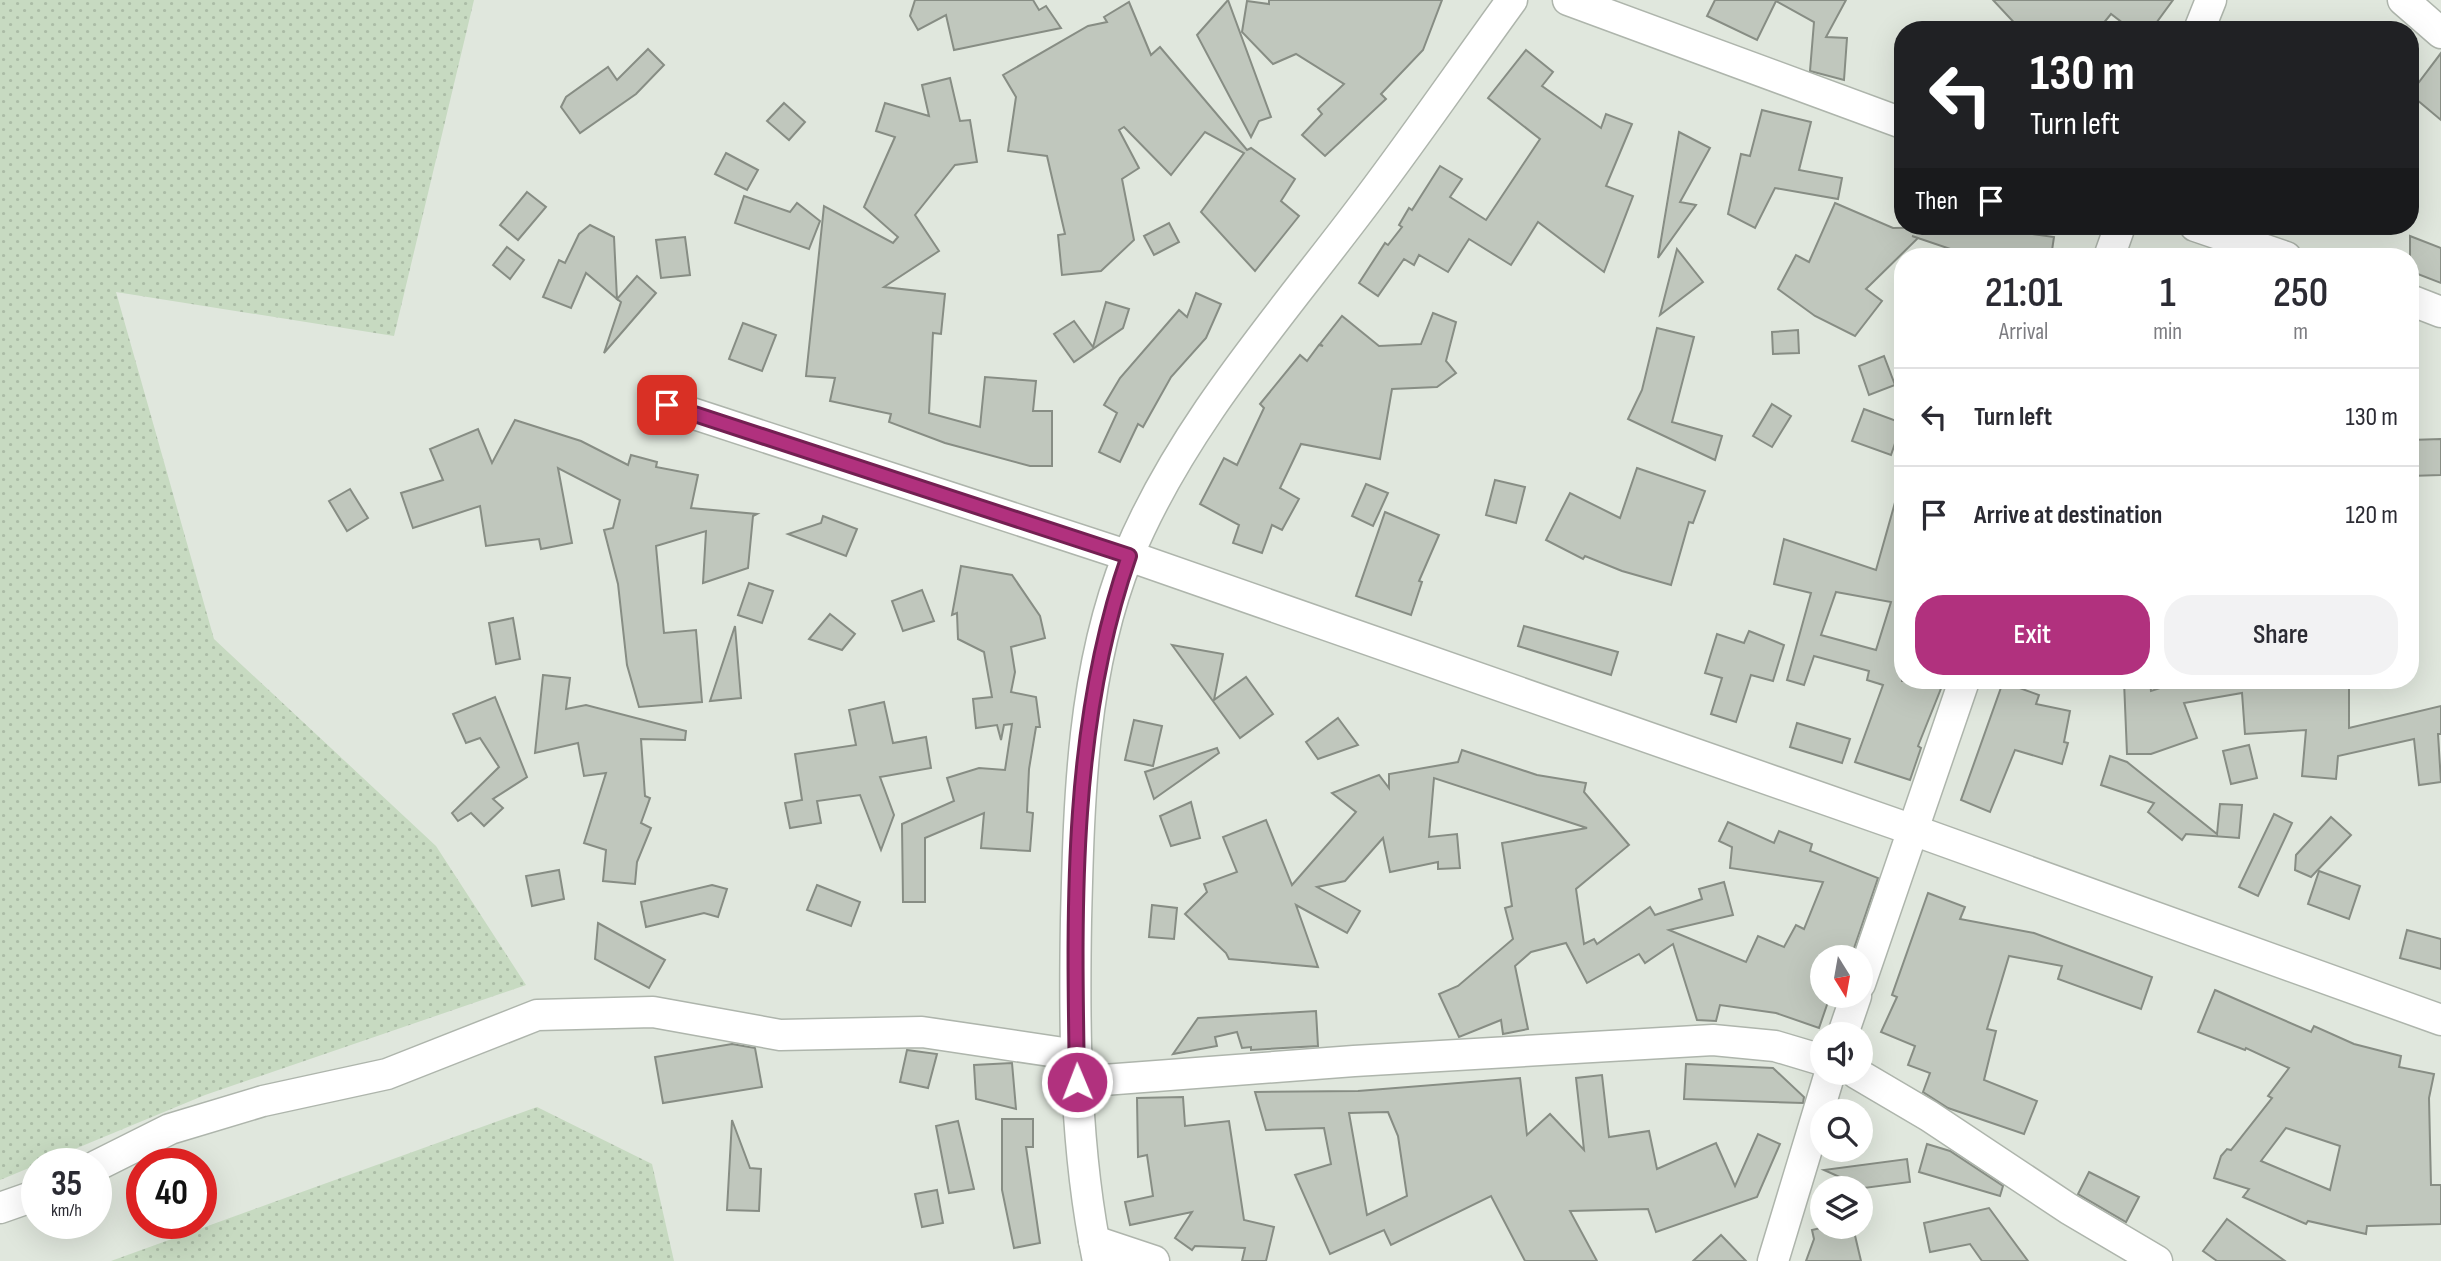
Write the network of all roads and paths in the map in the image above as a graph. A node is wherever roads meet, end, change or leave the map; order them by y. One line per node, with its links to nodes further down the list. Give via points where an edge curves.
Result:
1 (1512, 0): 13 (street, via 1207,415 1170,472)
2 (1568, 0): 7 (street)
3 (2211, 0): 5 (street)
4 (2403, 0): 6 (street)
5 (2203, 21)
6 (2441, 33)
7 (1894, 120)
8 (2221, 235): 9 (street)
9 (2260, 248)
10 (2419, 303): 11 (street)
11 (2441, 312)
12 (667, 405): 13 (street)
13 (1129, 556): 15 (street); 19 (street, via 1111,609 1090,709 1078,827)
14 (1961, 689): 15 (street)
15 (1913, 830): 16 (street); 17 (street)
16 (1873, 947)
17 (2441, 1020)
18 (1810, 1056): 19 (street, via 1775,1046 1713,1040 1354,1061)
19 (1077, 1068): 22 (street, via 922,1032 780,1035 653,1012 537,1015 387,1074 263,1101 170,1129); 25 (street)
20 (1873, 1083): 28 (street)
21 (1826, 1085): 27 (street)
22 (112, 1158)
23 (21, 1201): 24 (street)
24 (0, 1208)
25 (1096, 1251): 26 (street)
26 (1154, 1261)
27 (1773, 1261)
28 (2158, 1261)

